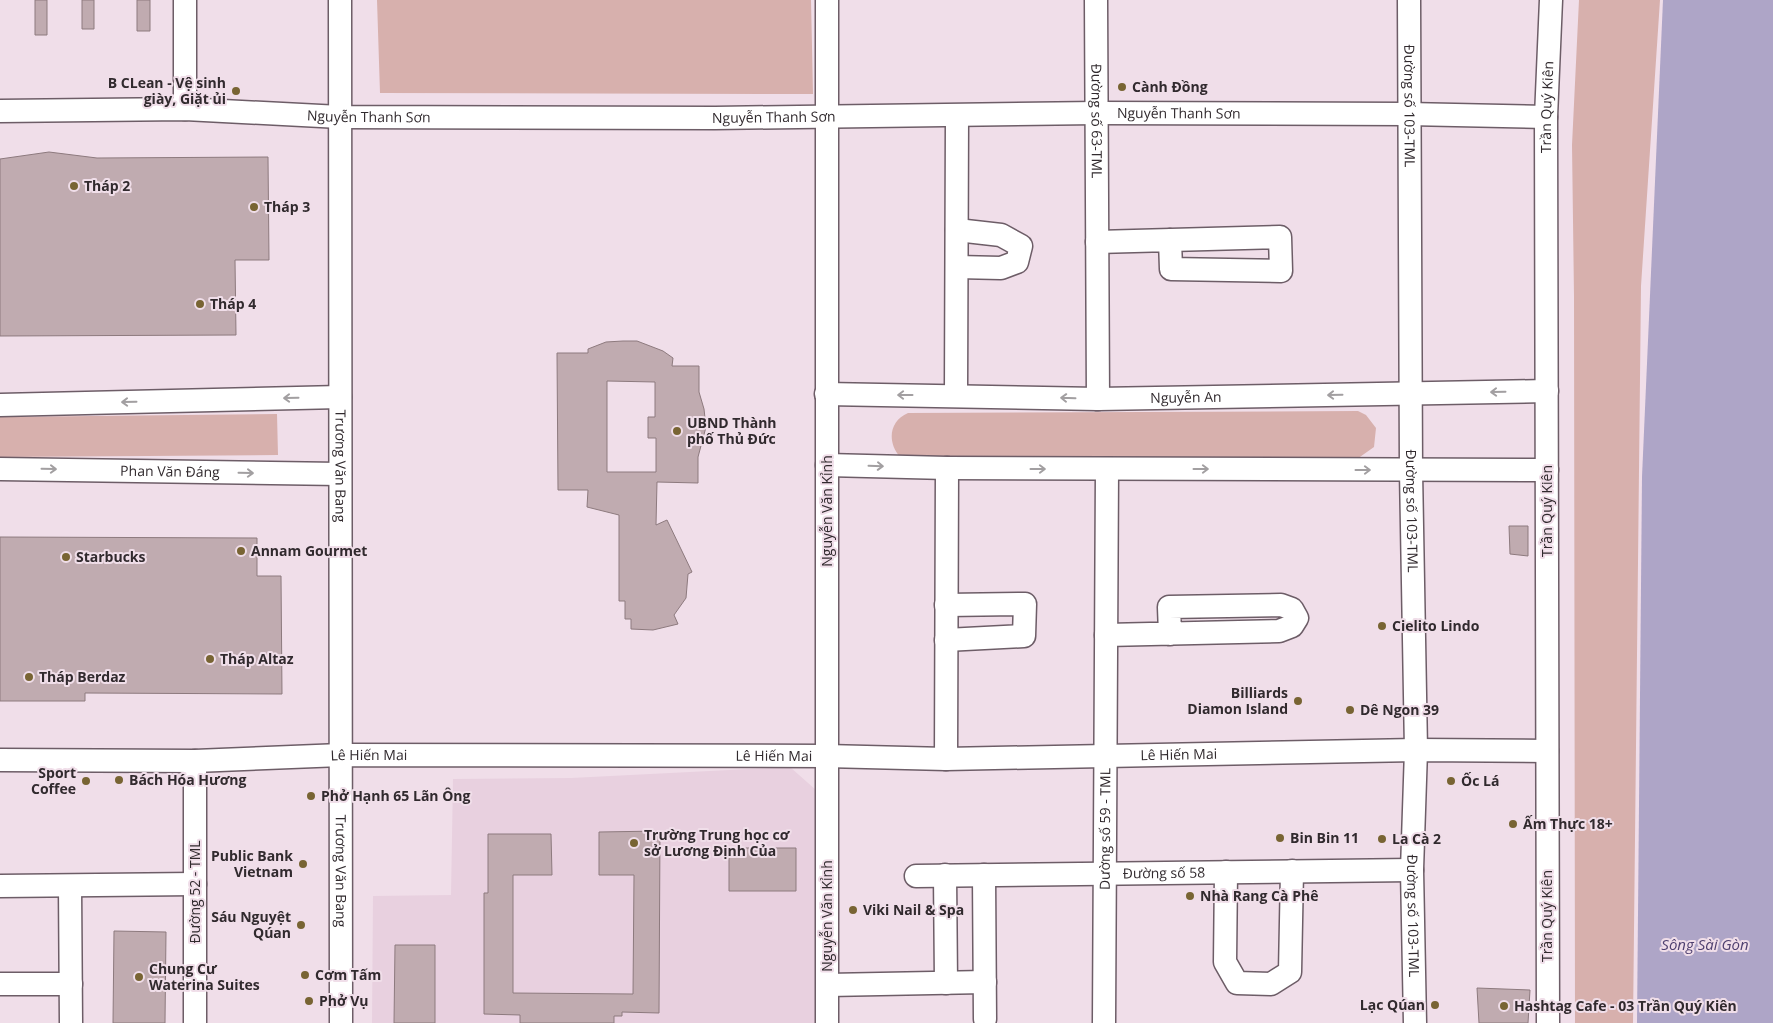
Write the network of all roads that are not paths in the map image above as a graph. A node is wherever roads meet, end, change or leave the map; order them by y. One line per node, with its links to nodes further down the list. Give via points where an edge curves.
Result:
1 (185, 0): 7 (street)
2 (340, 0): 13 (street, Trương Văn Bang)
3 (827, 0): 11 (street, Nguyễn Văn Kỉnh)
4 (1096, 0): 9 (street, Đường số 63-TML)
5 (1409, 0): 10 (street, Đường số 103-TML)
6 (1551, 0): 14 (street, Trần Quý Kiên)
7 (185, 109): 8 (street, Nguyễn Thanh Sơn); 13 (street, Nguyễn Thanh Sơn)
8 (0, 111)
9 (1097, 113): 10 (street, Nguyễn Thanh Sơn); 12 (street, Nguyễn Thanh Sơn); 17 (street, Đường số 63-TML)
10 (1408, 114): 14 (street, Nguyễn Thanh Sơn); 21 (street, Đường số 103-TML)
11 (828, 116): 12 (street, Nguyễn Thanh Sơn); 13 (street, Nguyễn Thanh Sơn); 20 (street, Nguyễn Văn Kỉnh)
12 (957, 116): 15 (street)
13 (340, 117): 23 (street, Trương Văn Bang)
14 (1546, 117): 19 (street, Trần Quý Kiên)
15 (957, 230): 18 (street); 18 (street, via 1001,235 1021,246 1017,262 1001,268)
16 (1170, 240): 17 (street)
17 (1098, 242): 24 (street, Đường số 63-TML)
18 (957, 267): 22 (street)
19 (1547, 391): 21 (street, Nguyễn An, one-way to 21); 30 (street, Trần Quý Kiên)
20 (826, 394): 22 (street, Nguyễn An, one-way to 20); 26 (street, Nguyễn Văn Kỉnh)
21 (1412, 394): 24 (street, Nguyễn An, one-way to 24); 31 (street, Đường số 103-TML)
22 (956, 395): 24 (street, Nguyễn An, one-way to 22)
23 (340, 397): 25 (street, one-way to 25); 32 (street, Trương Văn Bang)
24 (1098, 399)
25 (0, 405)
26 (827, 465): 27 (street, one-way to 27); 40 (street, Nguyễn Văn Kỉnh)
27 (947, 468): 29 (street, one-way to 29); 33 (street)
28 (0, 469): 32 (street, Phan Văn Đáng, one-way to 32)
29 (1107, 469): 31 (street, one-way to 31); 35 (street, Dường số 59 - TML)
30 (1547, 470): 31 (street); 38 (street, Trần Quý Kiên)
31 (1411, 471): 37 (street, Đường số 103-TML)
32 (340, 474): 39 (street, Trương Văn Bang)
33 (946, 605): 36 (street); 36 (street, via 1025,604 1024,636)
34 (1170, 634): 34 (street, via 1280,631 1292,626 1297,618 1292,608 1281,605 1169,607); 35 (street)
35 (1106, 636): 41 (street, Dường số 59 - TML)
36 (946, 640): 42 (street)
37 (1416, 750): 38 (street, Lê Hiến Mai); 41 (street, Lê Hiến Mai); 45 (street, Đường số 103-TML)
38 (1547, 751): 67 (street, Trần Quý Kiên)
39 (341, 755): 40 (street, Lê Hiến Mai); 44 (street, Lê Hiến Mai); 63 (street, Trương Văn Bang)
40 (826, 756): 42 (street, Lê Hiến Mai); 59 (street, Nguyễn Văn Kỉnh)
41 (1105, 757): 42 (street, Lê Hiến Mai); 48 (street, Dường số 59 - TML)
42 (946, 759)
43 (0, 760): 44 (street, Lê Hiến Mai)
44 (195, 761): 52 (street, Đường 52 - TML)
45 (1412, 870): 46 (street, Đường số 58); 66 (street, Đường số 103-TML)
46 (1292, 871): 47 (street, Đường số 58); 47 (street, via 1290,972 1271,984 1237,984 1225,962)
47 (1226, 872): 48 (street, Đường số 58)
48 (1105, 873): 50 (street, Đường số 58); 65 (street, Dường số 59 - TML)
49 (945, 875): 50 (street, Đường số 58); 51 (street, Đường số 58); 56 (street)
50 (984, 875): 55 (street)
51 (916, 876)
52 (195, 884): 54 (street); 62 (street, Đường 52 - TML)
53 (0, 886): 54 (street)
54 (70, 886): 58 (street)
55 (985, 982): 56 (street); 60 (street)
56 (946, 983): 59 (street)
57 (0, 984): 58 (street)
58 (71, 984): 61 (street)
59 (828, 985): 64 (street, Nguyễn Văn Kỉnh)
60 (985, 1019)
61 (71, 1023)
62 (195, 1023)
63 (341, 1023)
64 (827, 1023)
65 (1104, 1023)
66 (1415, 1023)
67 (1548, 1023)

